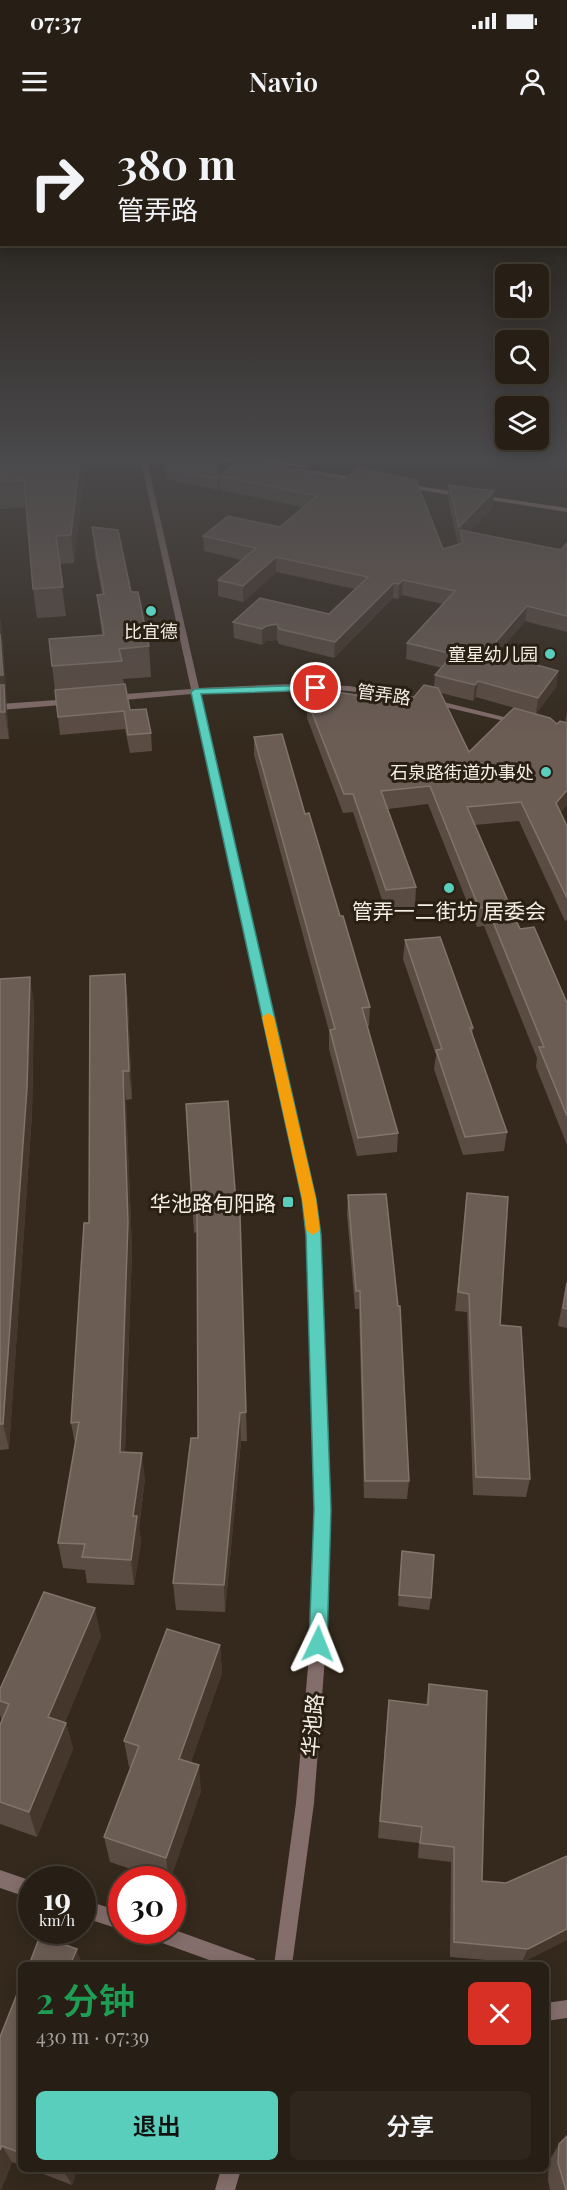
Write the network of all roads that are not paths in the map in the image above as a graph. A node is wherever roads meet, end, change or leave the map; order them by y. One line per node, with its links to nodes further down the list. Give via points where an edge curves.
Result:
1 (164, 554): 2 (street, 华池路)
2 (195, 692): 3 (street, 管弄路); 6 (street, 管弄路, via 347,689 440,702); 11 (street, 华池路, via 309,1199 313,1235 322,1510 318,1644 305,1803)
3 (103, 699)
4 (80, 701): 5 (street)
5 (0, 707)
6 (530, 725)
7 (0, 1879): 8 (street)
8 (18, 1885)
9 (186, 1943): 10 (street)
10 (240, 1962)
11 (283, 1962)
12 (567, 2009): 13 (street)
13 (549, 2012)
14 (230, 2172): 15 (street)
15 (225, 2190)

